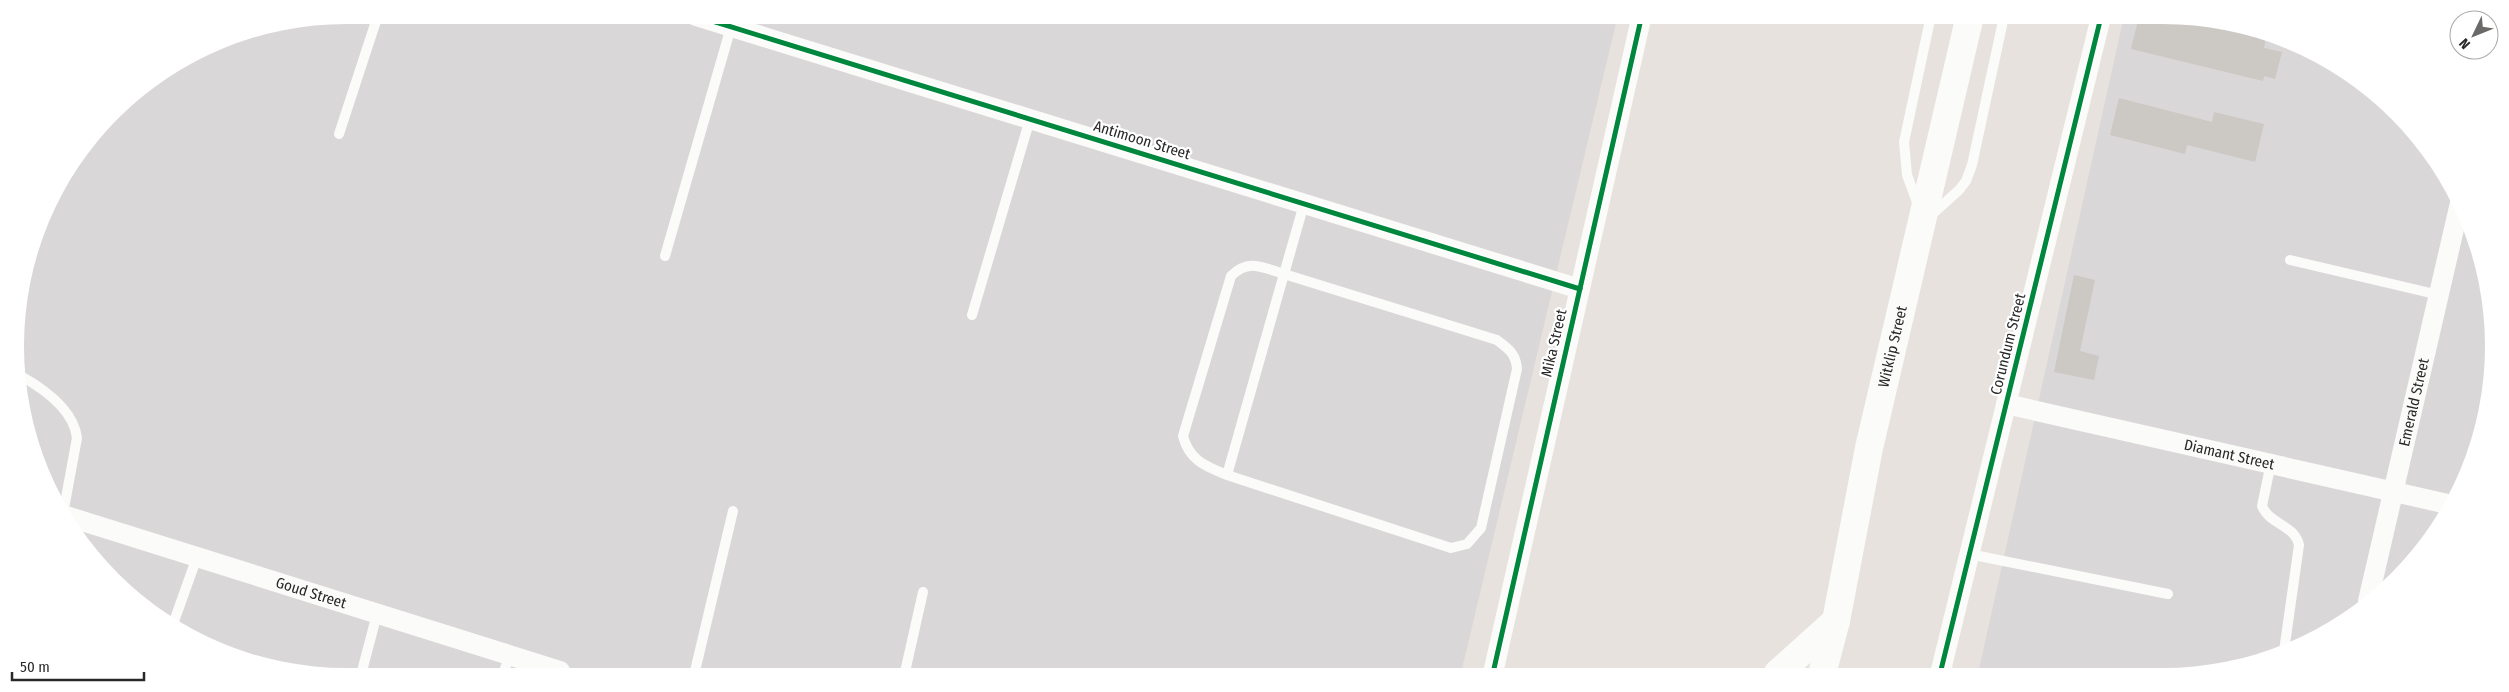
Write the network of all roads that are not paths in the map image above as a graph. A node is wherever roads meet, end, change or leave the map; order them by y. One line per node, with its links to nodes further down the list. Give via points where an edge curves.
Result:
1 (375, 24): 10 (lane)
2 (721, 24): 8 (street, Antimoon Street)
3 (1640, 24): 17 (street, Mika Street)
4 (1929, 24): 13 (lane, via 1904,142 1907,175)
5 (1967, 24): 13 (main road, Witklip Street)
6 (2002, 24): 13 (lane, via 1966,181)
7 (2099, 24): 21 (street, Corundum Street)
8 (731, 27): 9 (street, Antimoon Street); 14 (lane)
9 (1030, 119): 11 (street, Antimoon Street); 19 (lane)
10 (340, 134)
11 (1304, 204): 16 (lane); 17 (street, Antimoon Street)
12 (2457, 215): 18 (street, Emerald Street)
13 (1923, 220): 36 (main road, Witklip Street, via 1869,448)
14 (665, 256)
15 (2290, 260): 18 (lane)
16 (1284, 274): 23 (lane); 23 (lane, via 1250,264 1231,276 1183,436 1190,454 1198,462); 23 (lane, via 1497,340 1511,350 1517,359 1517,369 1481,528 1467,544 1451,548)
17 (1580, 289): 43 (street, Mika Street)
18 (2439, 295): 24 (street, Emerald Street)
19 (972, 315)
20 (26, 380): 26 (lane, via 70,415 76,427 77,438)
21 (2006, 404): 22 (street, Diamant Street); 29 (street, Corundum Street)
22 (2271, 463): 24 (street, Diamant Street); 37 (lane, via 2262,506 2267,515 2294,533 2299,545)
23 (1227, 476)
24 (2393, 491): 25 (street, Diamant Street); 32 (street, Emerald Street)
25 (2444, 503)
26 (65, 504)
27 (733, 511): 41 (lane)
28 (74, 518): 30 (street, Goud Street)
29 (1969, 554): 33 (lane); 46 (street, Corundum Street)
30 (197, 557): 34 (street, Goud Street); 35 (lane)
31 (923, 592): 42 (lane)
32 (2370, 592)
33 (2168, 594)
34 (377, 614): 38 (street, Goud Street); 39 (lane)
35 (175, 619)
36 (1836, 621): 44 (main road); 45 (main road, Witklip Street)
37 (2285, 644)
38 (507, 663): 40 (street, Goud Street)
39 (363, 668)
40 (540, 668)
41 (696, 668)
42 (906, 668)
43 (1494, 668)
44 (1784, 668)
45 (1824, 668)
46 (1947, 668)

